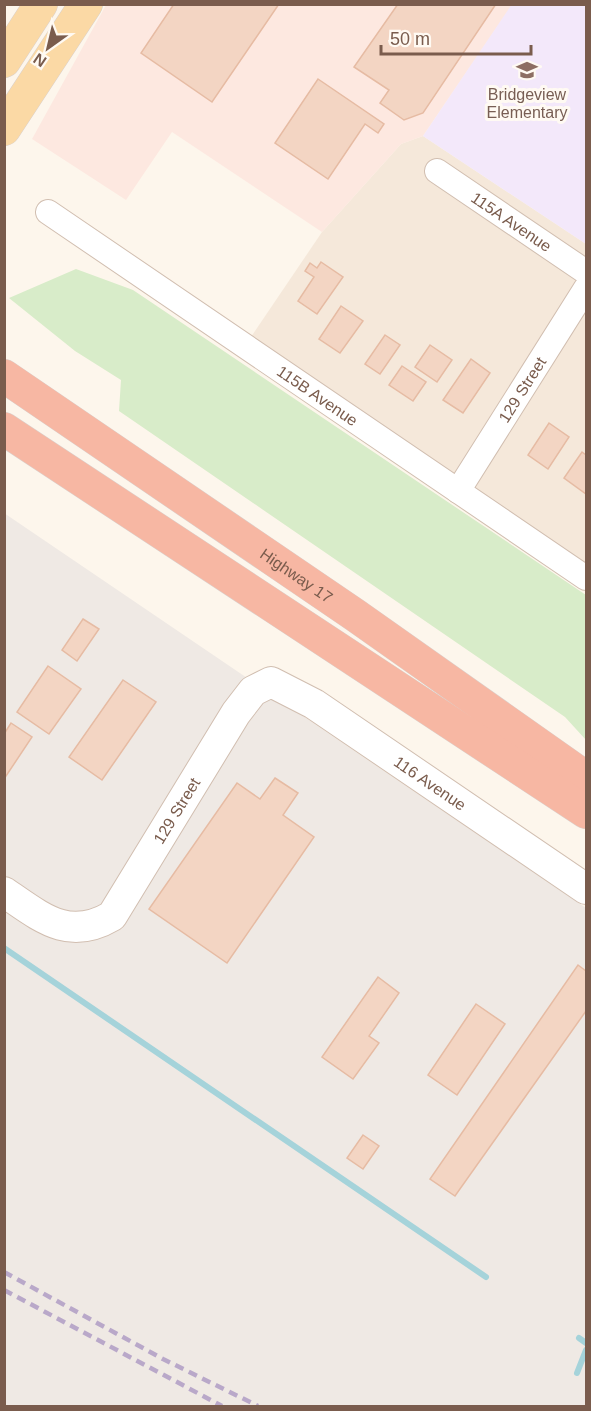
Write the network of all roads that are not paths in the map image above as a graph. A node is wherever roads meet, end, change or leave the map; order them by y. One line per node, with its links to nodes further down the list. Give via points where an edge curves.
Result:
1 (40, 4): 3 (main road)
2 (86, 4): 4 (main road)
3 (4, 61)
4 (4, 129)
5 (437, 171): 7 (street, 115A Avenue)
6 (48, 212): 12 (street, 115B Avenue)
7 (586, 272)
8 (586, 288): 12 (street, 129 Street)
9 (4, 376): 14 (highway, Highway 17)
10 (4, 402): 14 (highway, via 249,563)
11 (4, 429): 17 (highway)
12 (458, 490): 13 (street, 115B Avenue)
13 (586, 578)
14 (355, 615): 16 (highway, Highway 17)
15 (271, 682): 18 (street, 116 Avenue, via 314,704); 19 (street, 129 Street, via 253,691 236,713 112,916 95,926 78,929 49,921)
16 (586, 778)
17 (586, 812)
18 (586, 889)
19 (4, 892)

